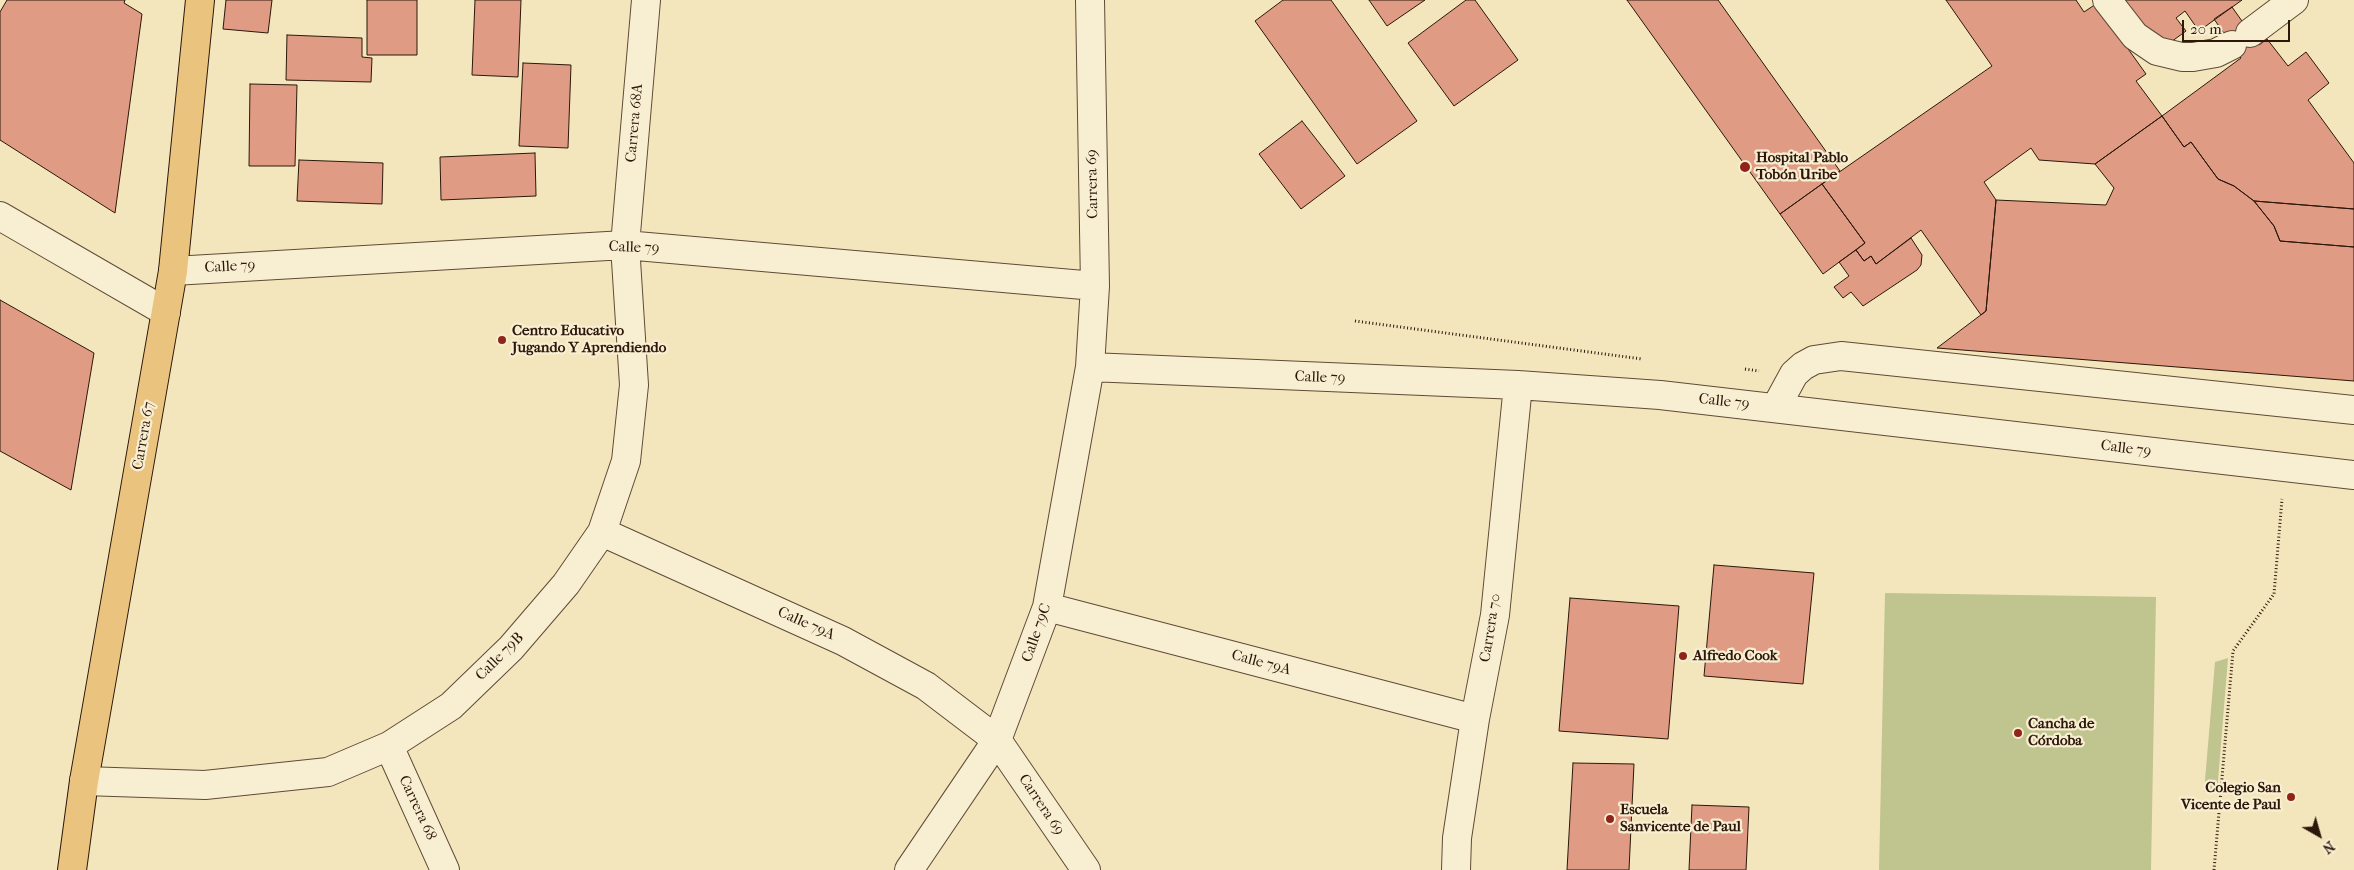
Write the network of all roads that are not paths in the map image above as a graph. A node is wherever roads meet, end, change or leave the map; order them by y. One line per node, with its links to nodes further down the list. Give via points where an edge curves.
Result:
1 (200, 0): 8 (main road, Carrera 67)
2 (646, 0): 7 (street, Carrera 68A)
3 (1090, 0): 9 (street, Carrera 69)
4 (2107, 0): 5 (street, via 2135,36 2157,51 2193,58 2216,53 2241,39)
5 (2294, 0)
6 (0, 216): 10 (street)
7 (625, 245): 8 (street, Calle 79); 9 (street, Calle 79); 16 (street, Calle 79B, via 634,385 626,461)
8 (173, 271): 10 (main road, Carrera 67)
9 (1095, 286): 11 (street, Carrera 69)
10 (166, 312): 21 (main road, Carrera 67)
11 (1090, 367): 12 (street, Calle 79); 17 (street, Calle 79C)
12 (1518, 385): 13 (street, Calle 79); 18 (street, Carrera 70, via 1495,615)
13 (1776, 407): 14 (street, via 1794,374 1803,366 1814,360 1841,356); 15 (street, Calle 79)
14 (2354, 410)
15 (2354, 475)
16 (602, 532): 19 (street, Calle 79A, via 851,646 926,686); 20 (street, Calle 79B, via 566,584 511,648 450,706)
17 (1047, 606): 18 (street, Calle 79A); 19 (street, Calle 79C)
18 (1475, 719): 22 (street, Carrera 70)
19 (997, 740): 25 (street, Calle 79C); 26 (street, Carrera 69)
20 (389, 746): 21 (street, Calle 79B, via 328,772 204,785); 24 (street, Carrera 68)
21 (84, 780): 23 (main road, Carrera 67)
22 (1457, 838): 27 (street); 28 (street, Carrera 70)
23 (72, 870)
24 (446, 870)
25 (909, 870)
26 (1086, 870)
27 (1442, 870)
28 (1456, 870)

